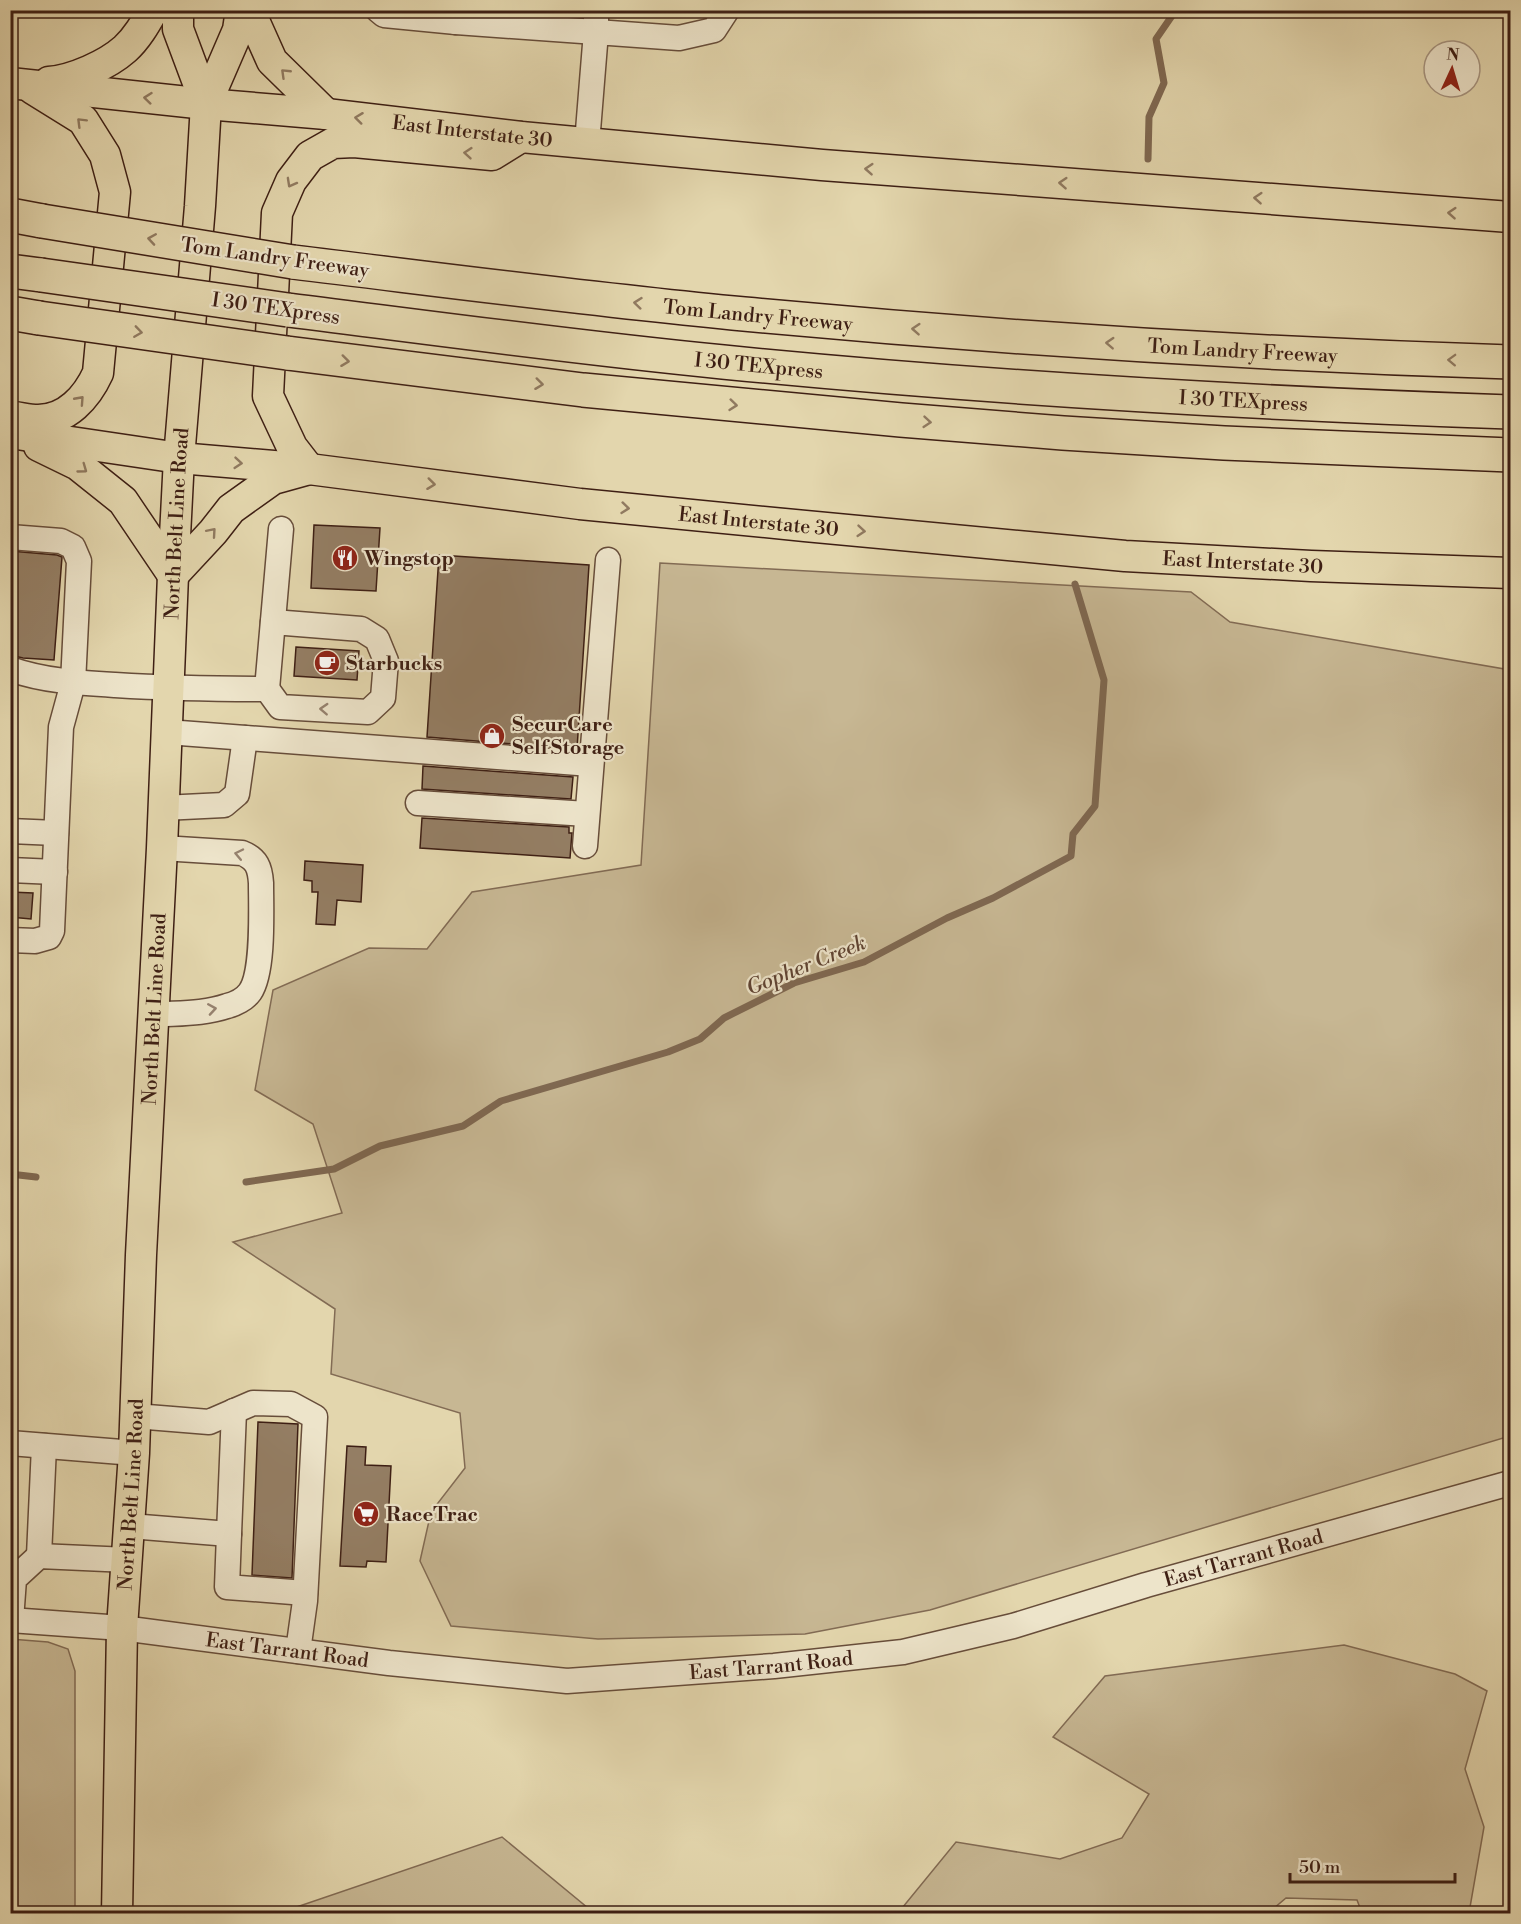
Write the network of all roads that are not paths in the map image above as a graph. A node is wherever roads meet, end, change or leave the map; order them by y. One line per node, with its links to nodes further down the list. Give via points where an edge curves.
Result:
1 (153, 10): 9 (main road, via 125,50 101,64 66,80)
2 (178, 10): 10 (main road, North Belt Line Road, via 177,29)
3 (241, 10): 10 (main road, North Belt Line Road, via 238,30)
4 (253, 10): 11 (main road, one-way to 4, via 272,61)
5 (378, 10): 7 (street, via 384,15)
6 (727, 10): 8 (street, via 714,30 679,38)
7 (456, 16): 8 (street)
8 (596, 21): 13 (street)
9 (18, 84): 10 (main road, East Interstate 30, one-way to 9); 20 (main road, one-way to 9, via 56,417 73,408 92,387 98,373 116,192 105,155 83,120)
10 (206, 105): 11 (main road, East Interstate 30); 22 (main road, North Belt Line Road)
11 (326, 114): 12 (main road, East Interstate 30, one-way to 11)
12 (521, 137): 13 (main road, East Interstate 30); 23 (main road, one-way to 23, via 492,155 333,143 310,156 291,181 278,213 268,396 292,447)
13 (586, 143): 14 (main road, East Interstate 30, one-way to 13, via 822,165)
14 (1510, 217)
15 (26, 218): 18 (highway, Tom Landry Freeway, one-way to 15, bridge, via 1238,351 907,329 581,297 293,262)
16 (26, 273): 19 (highway, I 30 TEXpress, bridge, via 288,310 724,362 1213,400)
17 (25, 316): 21 (highway, one-way to 21, bridge, via 583,390 901,420 1064,434)
18 (1510, 362)
19 (1510, 411)
20 (11, 428): 22 (main road, East Interstate 30); 28 (main road, one-way to 28, via 78,465 123,501)
21 (1510, 455)
22 (179, 458): 23 (main road, East Interstate 30, one-way to 23); 28 (main road, North Belt Line Road)
23 (309, 469): 27 (main road, East Interstate 30, one-way to 27, via 580,504 1125,555); 28 (main road, one-way to 23, via 231,509 273,479)
24 (281, 528): 29 (street)
25 (10, 537): 31 (street, via 61,541 73,547 79,561)
26 (608, 560): 36 (street)
27 (1510, 573)
28 (172, 575): 32 (main road, North Belt Line Road)
29 (273, 622): 33 (street); 33 (street, one-way to 33, via 361,629 377,639 386,661 383,698 368,712)
30 (10, 669): 31 (street)
31 (73, 682): 32 (street); 41 (street, via 61,727)
32 (169, 688): 33 (street); 34 (main road, North Belt Line Road)
33 (273, 698)
34 (167, 732): 35 (street); 38 (main road, North Belt Line Road)
35 (245, 738): 36 (street); 38 (street, via 237,794 224,805)
36 (591, 764): 39 (street)
37 (418, 803): 39 (street)
38 (164, 808): 43 (main road, North Belt Line Road)
39 (587, 814): 42 (street)
40 (10, 831): 41 (street)
41 (56, 833): 45 (street)
42 (585, 846)
43 (162, 848): 47 (main road, North Belt Line Road); 47 (street, one-way to 43, via 214,1010 238,1002 249,994 259,967 261,883 256,862 242,853)
44 (10, 870): 45 (street)
45 (55, 872): 46 (street, via 49,937)
46 (10, 940)
47 (154, 1015): 49 (main road, North Belt Line Road)
48 (234, 1411): 49 (street, via 209,1422); 55 (street); 59 (street, via 253,1403 291,1404 315,1417)
49 (135, 1416): 52 (main road, North Belt Line Road)
50 (10, 1443): 51 (street)
51 (44, 1446): 52 (street); 56 (street)
52 (134, 1453): 54 (main road, North Belt Line Road)
53 (1510, 1483): 62 (street, East Tarrant Road, via 1013,1626 903,1652 567,1681)
54 (130, 1526): 55 (street); 57 (main road, North Belt Line Road)
55 (229, 1534): 59 (street, via 227,1587)
56 (39, 1556): 57 (street); 58 (street)
57 (128, 1560): 61 (main road, North Belt Line Road)
58 (12, 1579): 60 (street)
59 (305, 1593): 62 (street)
60 (11, 1620): 61 (street, East Tarrant Road)
61 (122, 1628): 62 (street, East Tarrant Road); 63 (main road, North Belt Line Road)
62 (298, 1651)
63 (117, 1914)

